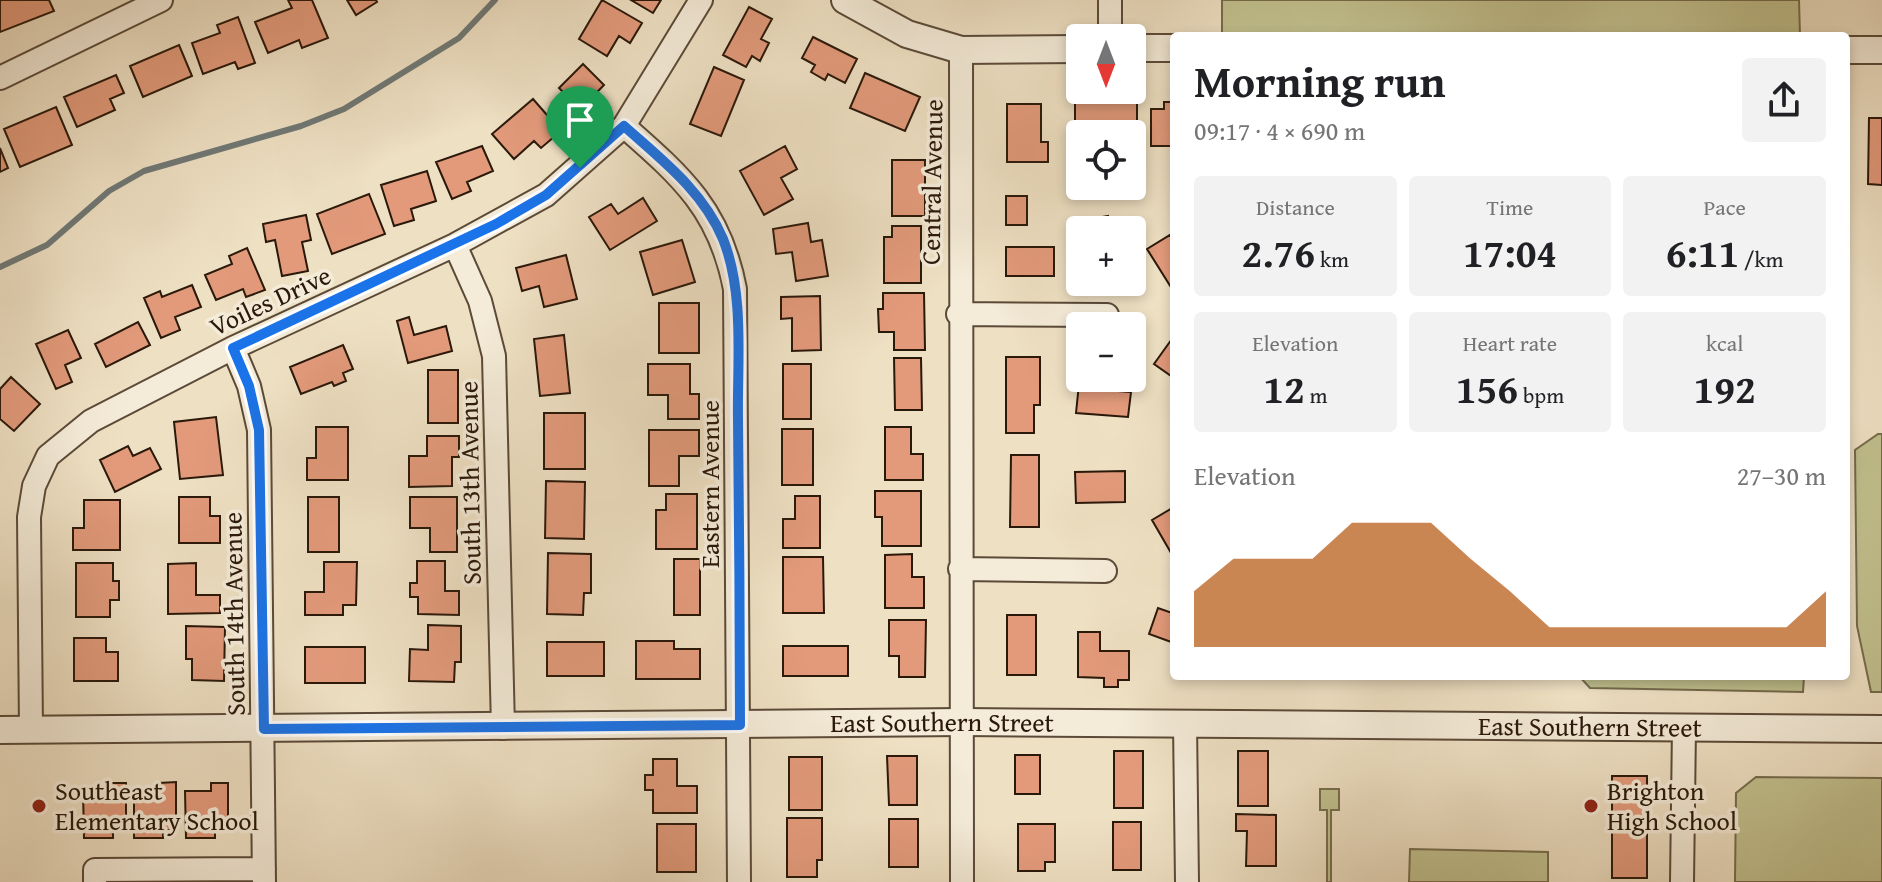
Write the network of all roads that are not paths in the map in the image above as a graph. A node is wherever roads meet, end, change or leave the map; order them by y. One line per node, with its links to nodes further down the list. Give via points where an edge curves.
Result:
1 (161, 0): 12 (street)
2 (701, 0): 13 (street, Voiles Drive)
3 (845, 0): 9 (street, via 907,34)
4 (1110, 0): 5 (street)
5 (1110, 24)
6 (1146, 48): 7 (street)
7 (1170, 48)
8 (1066, 49): 9 (street)
9 (961, 50): 15 (street, Central Avenue)
10 (1850, 50): 11 (street)
11 (1882, 50)
12 (0, 78)
13 (624, 126): 14 (street, Voiles Drive, via 546,195); 22 (street, Eastern Avenue, via 699,197 723,240 735,289)
14 (455, 245): 17 (street, Voiles Drive); 24 (street, South 13th Avenue, via 480,301 494,356)
15 (958, 314): 16 (street); 18 (street, Central Avenue)
16 (1066, 315)
17 (233, 348): 25 (street, South 14th Avenue, via 259,430); 28 (street, Voiles Drive, via 72,433 40,469 29,517)
18 (960, 569): 19 (street); 20 (street, Central Avenue)
19 (1105, 571)
20 (963, 722): 21 (street, East Southern Street); 22 (street, East Southern Street); 32 (street, Central Avenue)
21 (1185, 723): 23 (street, East Southern Street); 33 (street)
22 (740, 725): 24 (street, East Southern Street); 31 (street, Eastern Avenue)
23 (1684, 727): 26 (street, East Southern Street); 34 (street)
24 (503, 728): 25 (street, East Southern Street)
25 (264, 729): 28 (street, East Southern Street); 29 (street, South 14th Avenue)
26 (1882, 729)
27 (0, 730): 28 (street, East Southern Street)
28 (31, 730)
29 (264, 875): 30 (street, via 95,870)
30 (95, 882)
31 (739, 882)
32 (962, 882)
33 (1187, 882)
34 (1682, 882)

